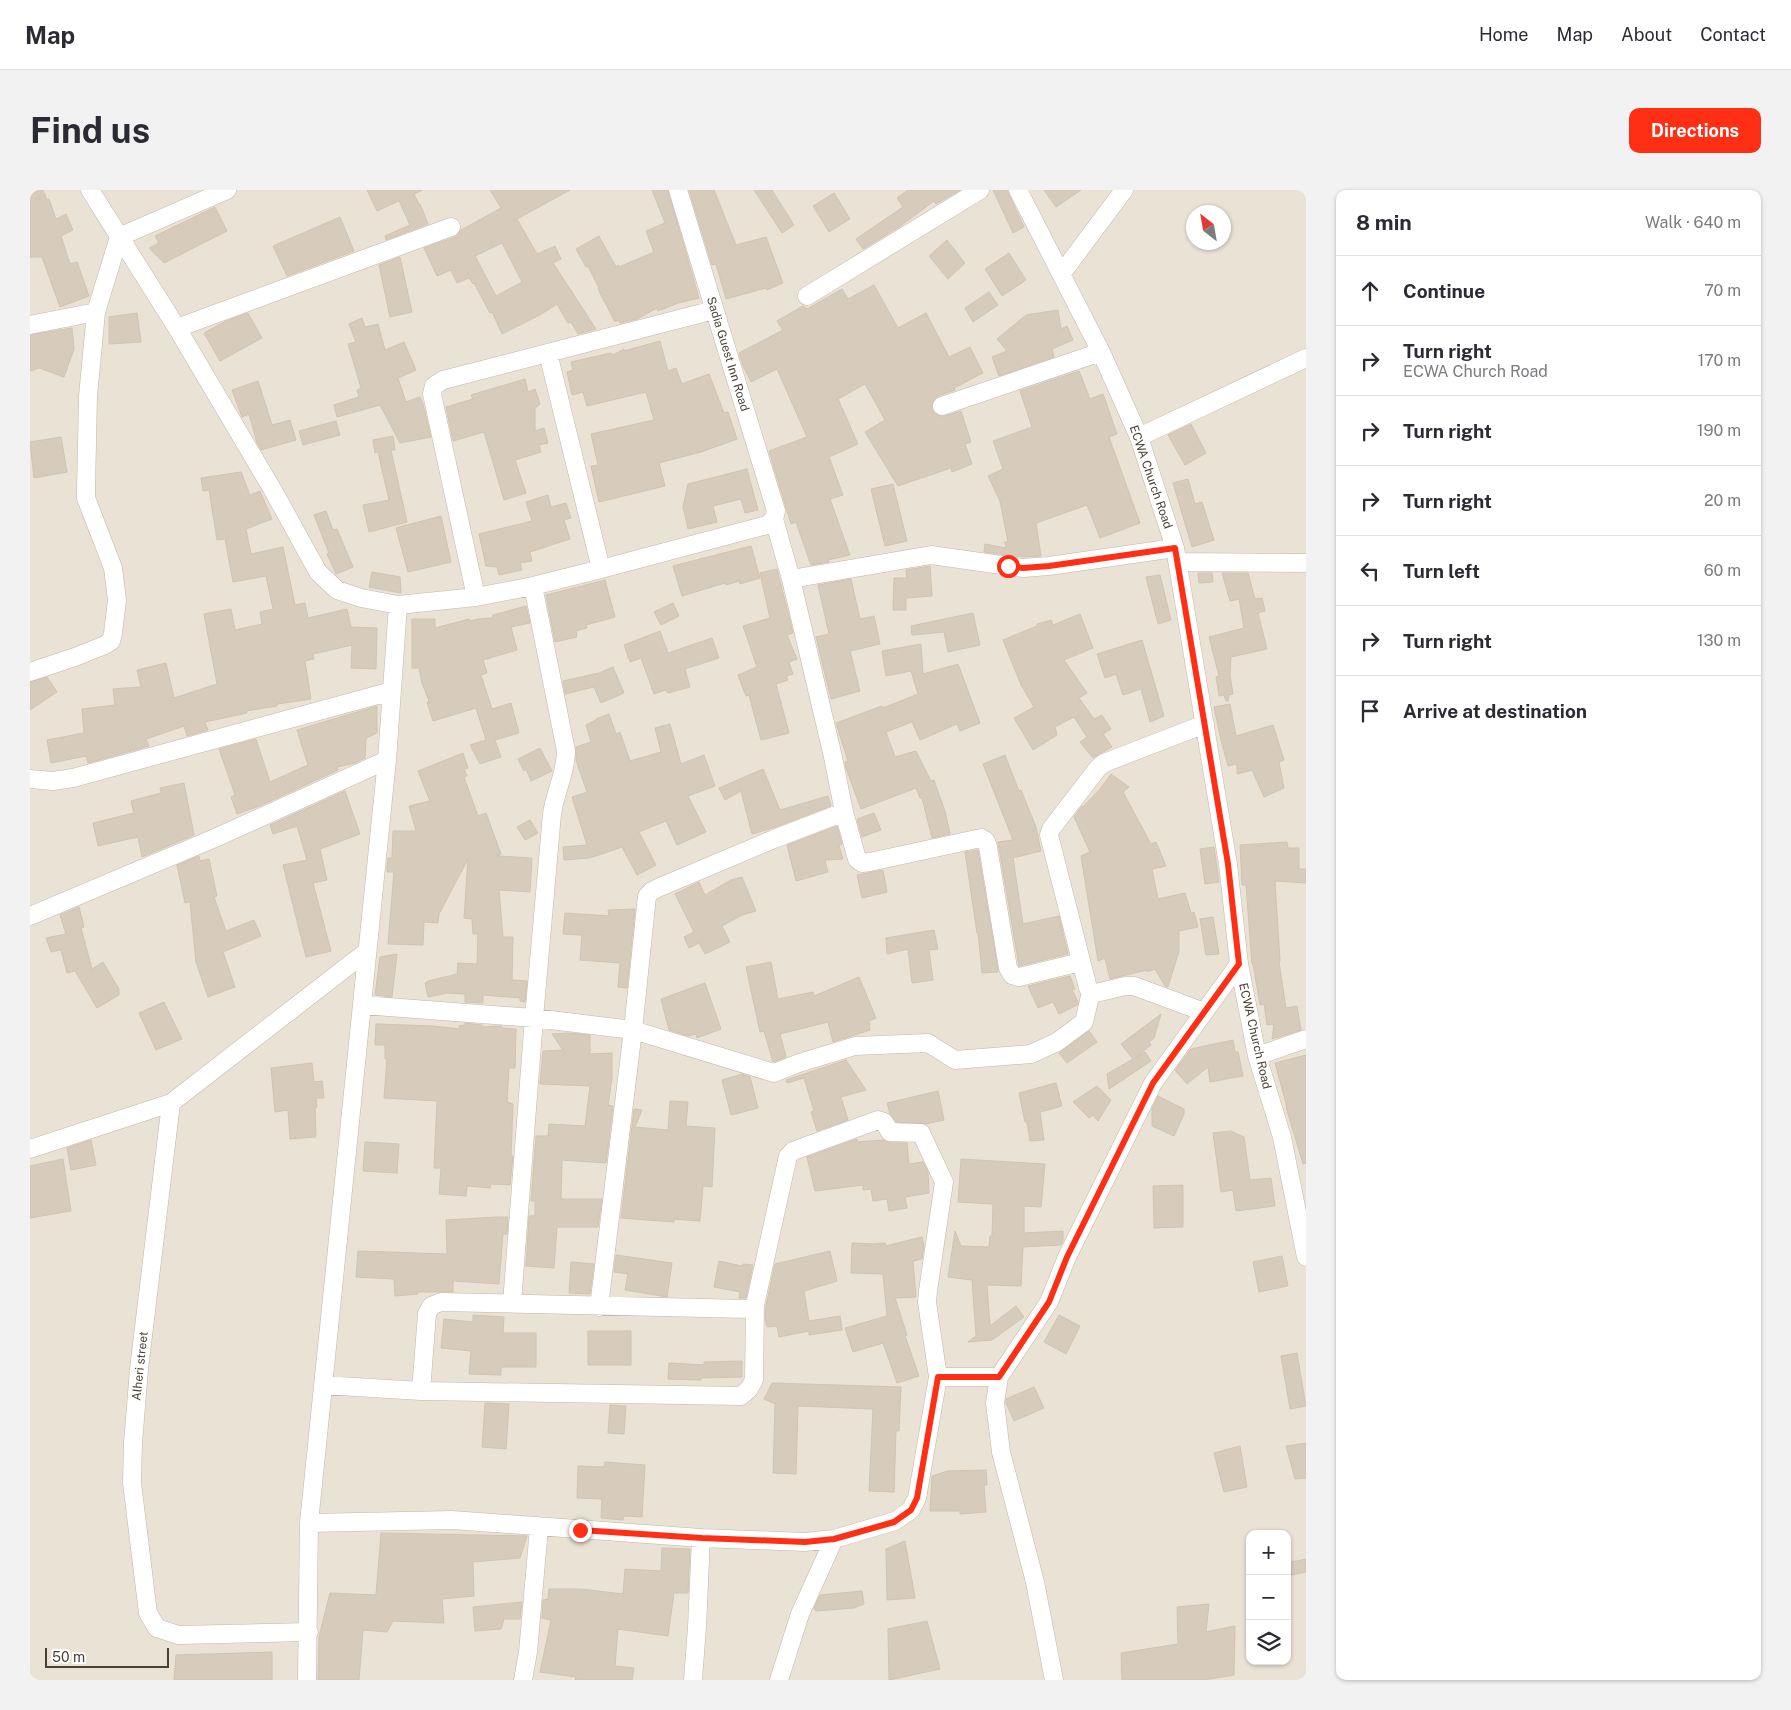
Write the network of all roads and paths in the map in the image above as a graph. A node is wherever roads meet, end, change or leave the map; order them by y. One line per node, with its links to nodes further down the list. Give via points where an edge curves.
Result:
1 (90, 190): 8 (street)
2 (227, 190): 8 (street)
3 (678, 190): 11 (street, Sadia Guest Inn Road)
4 (980, 190): 10 (street)
5 (1018, 190): 9 (street, ECWA Church Road)
6 (1124, 190): 9 (street)
7 (451, 227): 14 (street)
8 (119, 237): 12 (street); 14 (street)
9 (1062, 273): 15 (street, ECWA Church Road)
10 (807, 296)
11 (714, 310): 16 (street); 20 (street, Sadia Guest Inn Road, via 776,511)
12 (96, 312): 13 (street); 28 (street, via 88,396 86,498 113,568 118,600 114,633 105,645)
13 (30, 325)
14 (177, 328): 27 (street, via 318,572 336,590)
15 (1101, 352): 18 (street); 19 (street, ECWA Church Road)
16 (548, 353): 23 (street); 26 (street, via 443,380 434,386 432,394)
17 (1306, 358): 19 (street)
18 (942, 406)
19 (1139, 437): 21 (street, ECWA Church Road)
20 (774, 519): 23 (street, via 767,525); 24 (street, Sadia Guest Inn Road)
21 (1176, 555): 22 (street); 24 (street, via 1023,568 932,555); 30 (street, ECWA Church Road)
22 (1306, 563)
23 (601, 569): 25 (street)
24 (791, 579): 33 (street, Sadia Guest Inn Road)
25 (533, 586): 26 (street); 41 (street, via 566,757 553,807)
26 (476, 597): 27 (street)
27 (398, 605): 29 (street)
28 (30, 672)
29 (392, 691): 31 (street); 32 (street, via 73,778 53,781)
30 (1205, 724): 36 (street, via 1104,763 1051,829 1049,835); 37 (street, ECWA Church Road, via 1228,864)
31 (387, 760): 34 (street, via 215,838); 35 (street)
32 (30, 779)
33 (844, 812): 36 (street, Sadia Guest Inn Road, via 858,860 862,863 981,838 986,841 1008,968 1012,975 1019,977); 42 (street, via 765,842 660,887 647,896)
34 (30, 916)
35 (366, 952): 39 (street); 45 (street)
36 (1081, 962): 38 (street)
37 (1239, 964): 40 (street); 44 (street, ECWA Church Road)
38 (1092, 992): 40 (street, via 1134,986); 42 (street, via 1084,1022 1057,1042 1031,1054 955,1060 928,1043 855,1046 774,1073)
39 (362, 1005): 41 (street); 53 (street)
40 (1204, 1012): 52 (street, via 1153,1083 1067,1257 1049,1302)
41 (534, 1018): 42 (street); 48 (street)
42 (633, 1030): 50 (street)
43 (1306, 1039): 44 (street)
44 (1257, 1056): 47 (street, ECWA Church Road, via 1282,1137)
45 (171, 1103): 46 (street); 59 (street, Alheri street, via 132,1451 132,1483 148,1613 157,1628 178,1635)
46 (30, 1149)
47 (1306, 1257)
48 (512, 1303): 50 (street); 54 (street, via 441,1302 431,1306 427,1314)
49 (755, 1305): 50 (street, via 749,1309); 51 (street, via 788,1156 793,1151 878,1120 884,1122 890,1132 920,1132 944,1182 927,1302); 54 (street, via 754,1380 741,1396)
50 (599, 1306)
51 (938, 1377): 52 (street); 58 (street, via 917,1498 911,1510 894,1522)
52 (999, 1377): 64 (street, via 995,1403 1001,1452 1035,1582)
53 (323, 1385): 54 (street); 55 (street)
54 (421, 1391)
55 (309, 1523): 56 (street, via 452,1520); 59 (street)
56 (539, 1528): 57 (street); 61 (street)
57 (702, 1538): 58 (street, via 805,1542); 62 (street)
58 (834, 1539): 63 (street, via 800,1614)
59 (309, 1632): 60 (street)
60 (307, 1680)
61 (523, 1680)
62 (693, 1680)
63 (779, 1680)
64 (1054, 1680)

